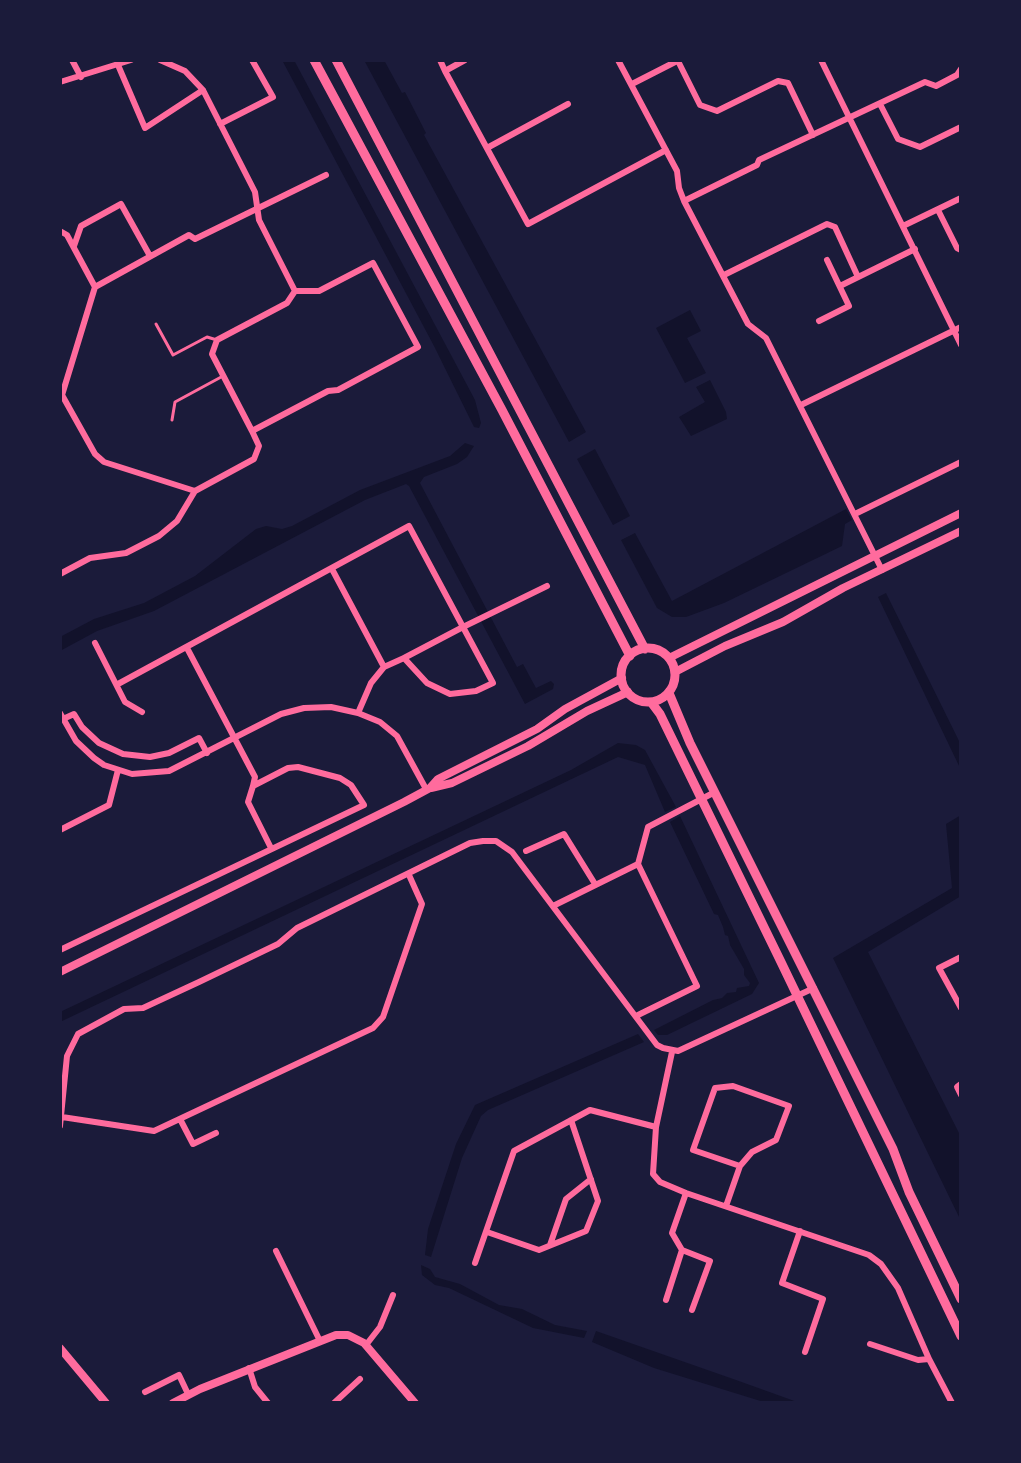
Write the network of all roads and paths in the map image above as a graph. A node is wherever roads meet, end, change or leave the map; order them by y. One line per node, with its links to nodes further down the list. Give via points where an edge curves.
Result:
1 (72, 60): 15 (street)
2 (131, 60): 12 (street)
3 (160, 60): 18 (street, via 185,71)
4 (252, 60): 22 (street, via 273,97)
5 (314, 60): 68 (main road)
6 (336, 60): 67 (main road)
7 (440, 60): 14 (street)
8 (465, 60): 14 (street)
9 (618, 60): 17 (street)
10 (678, 60): 17 (street); 24 (street, via 700,105 717,111 778,81 788,83)
11 (821, 60): 21 (street)
12 (118, 65): 15 (street); 18 (street, via 145,128)
13 (961, 69): 20 (street, via 936,86 925,82)
14 (445, 71): 25 (street)
15 (81, 77): 16 (street)
16 (60, 82)
17 (632, 84): 26 (street)
18 (203, 90): 22 (street)
19 (568, 104): 25 (street)
20 (880, 104): 21 (street); 23 (street, via 898,139 920,147)
21 (850, 118): 24 (street); 32 (street)
22 (220, 124): 30 (street)
23 (961, 127)
24 (813, 135): 29 (street)
25 (487, 148): 26 (street, via 528,224)
26 (666, 150): 29 (street)
27 (326, 175): 30 (street)
28 (961, 198): 31 (street)
29 (684, 201): 39 (street)
30 (258, 206): 37 (street); 43 (street, via 259,220)
31 (938, 210): 32 (street); 36 (street)
32 (903, 226): 35 (street)
33 (60, 231): 34 (street)
34 (74, 246): 37 (street, via 81,226 121,204); 42 (street)
35 (915, 249): 40 (street); 46 (street)
36 (961, 250)
37 (150, 256): 42 (street)
38 (827, 260): 41 (street)
39 (724, 275): 40 (street, via 827,224 835,227); 51 (street, via 748,324 766,338)
40 (858, 277): 41 (street)
41 (840, 286): 44 (street, via 849,306)
42 (95, 287): 50 (street)
43 (295, 291): 47 (street, via 287,303); 53 (street, via 319,291 373,263 418,347)
44 (819, 321)
45 (156, 324): 47 (lane, via 173,355 207,337)
46 (958, 328): 48 (street); 51 (street)
47 (217, 340): 49 (street, via 212,354)
48 (961, 345)
49 (223, 376): 52 (lane, via 175,402); 53 (street)
50 (61, 396): 55 (street, via 104,462)
51 (801, 405): 57 (street)
52 (172, 420)
53 (252, 431): 55 (street, via 259,446 254,459)
54 (961, 462): 57 (street)
55 (195, 491): 62 (street, via 177,521 159,536 126,553 90,558)
56 (961, 513): 59 (street)
57 (855, 514): 59 (street)
58 (961, 531): 61 (street)
59 (875, 555): 61 (street); 70 (street)
60 (332, 569): 64 (street, via 409,526); 66 (street); 71 (street)
61 (882, 570): 72 (street)
62 (60, 574)
63 (547, 586): 64 (street)
64 (463, 627): 69 (street); 69 (street, via 493,683 450,694 427,683)
65 (95, 643): 74 (street)
66 (187, 648): 74 (street); 81 (street)
67 (645, 649): 68 (main road); 70 (main road)
68 (630, 656): 73 (main road)
69 (404, 658): 71 (street)
70 (669, 658): 72 (main road)
71 (384, 667): 79 (street)
72 (675, 672): 76 (main road)
73 (622, 678): 75 (main road); 85 (street)
74 (118, 684): 78 (street, via 125,702)
75 (628, 692): 77 (main road); 85 (street, via 452,783)
76 (669, 693): 77 (main road); 86 (main road)
77 (651, 702): 87 (main road)
78 (142, 712)
79 (358, 713): 81 (street, via 304,708); 85 (street, via 397,736)
80 (62, 716): 82 (street, via 74,714 99,743 123,754 159,755 199,738); 83 (street, via 76,741)
81 (235, 739): 82 (street); 84 (street, via 255,777)
82 (207, 753): 83 (street, via 169,771)
83 (118, 770): 88 (street, via 109,805)
84 (253, 786): 89 (street, via 248,802); 89 (street, via 298,767 347,781 364,805)
85 (428, 788): 97 (street)
86 (715, 792): 87 (street); 98 (main road)
87 (701, 799): 91 (street, via 648,827); 99 (main road)
88 (60, 830)
89 (271, 848): 95 (street)
90 (526, 851): 93 (street, via 564,834)
91 (638, 864): 93 (street); 101 (street, via 697,986)
92 (409, 875): 94 (street, via 470,843 496,841 512,852); 105 (street, via 199,982 143,1008 124,1009 78,1034 67,1056); 107 (street, via 422,904 378,1024)
93 (595, 884): 94 (street)
94 (553, 906): 101 (street)
95 (60, 950)
96 (961, 957): 100 (street, via 939,968)
97 (60, 972)
98 (814, 987): 99 (street); 123 (main road)
99 (796, 996): 102 (street); 126 (main road)
100 (961, 1008)
101 (636, 1016): 102 (street, via 657,1045)
102 (672, 1052): 110 (street)
103 (961, 1084): 104 (street)
104 (961, 1095)
105 (61, 1096): 106 (street)
106 (62, 1117): 107 (street, via 154,1131); 109 (street)
107 (180, 1119): 111 (street, via 193,1144)
108 (571, 1120): 110 (street, via 590,1110); 113 (street); 117 (street, via 514,1151)
109 (60, 1126)
110 (656, 1127): 114 (street, via 653,1174)
111 (216, 1133)
112 (740, 1166): 112 (street, via 693,1150 715,1088 733,1086 789,1106 776,1140 752,1152); 115 (street)
113 (591, 1179): 118 (street, via 566,1199); 118 (street, via 598,1201 586,1231)
114 (686, 1193): 115 (street); 119 (street, via 672,1233)
115 (726, 1206): 116 (street)
116 (800, 1231): 131 (street, via 782,1283 823,1299); 132 (street, via 881,1264 898,1288)
117 (487, 1232): 118 (street, via 539,1250); 121 (street)
118 (550, 1245)
119 (682, 1250): 124 (street); 125 (street, via 710,1261)
120 (276, 1251): 127 (street)
121 (475, 1263)
122 (393, 1295): 129 (street)
123 (961, 1299)
124 (666, 1300)
125 (692, 1310)
126 (961, 1336)
127 (319, 1339): 129 (street, via 348,1335); 133 (street)
128 (870, 1344): 132 (street)
129 (366, 1345): 141 (street)
130 (60, 1348): 137 (street)
131 (805, 1352)
132 (929, 1359): 142 (street)
133 (249, 1368): 136 (street); 139 (street)
134 (360, 1379): 140 (street)
135 (145, 1392): 136 (street, via 179,1375)
136 (188, 1394): 138 (street)
137 (106, 1403)
138 (173, 1403)
139 (268, 1403)
140 (335, 1403)
141 (415, 1403)
142 (952, 1403)

